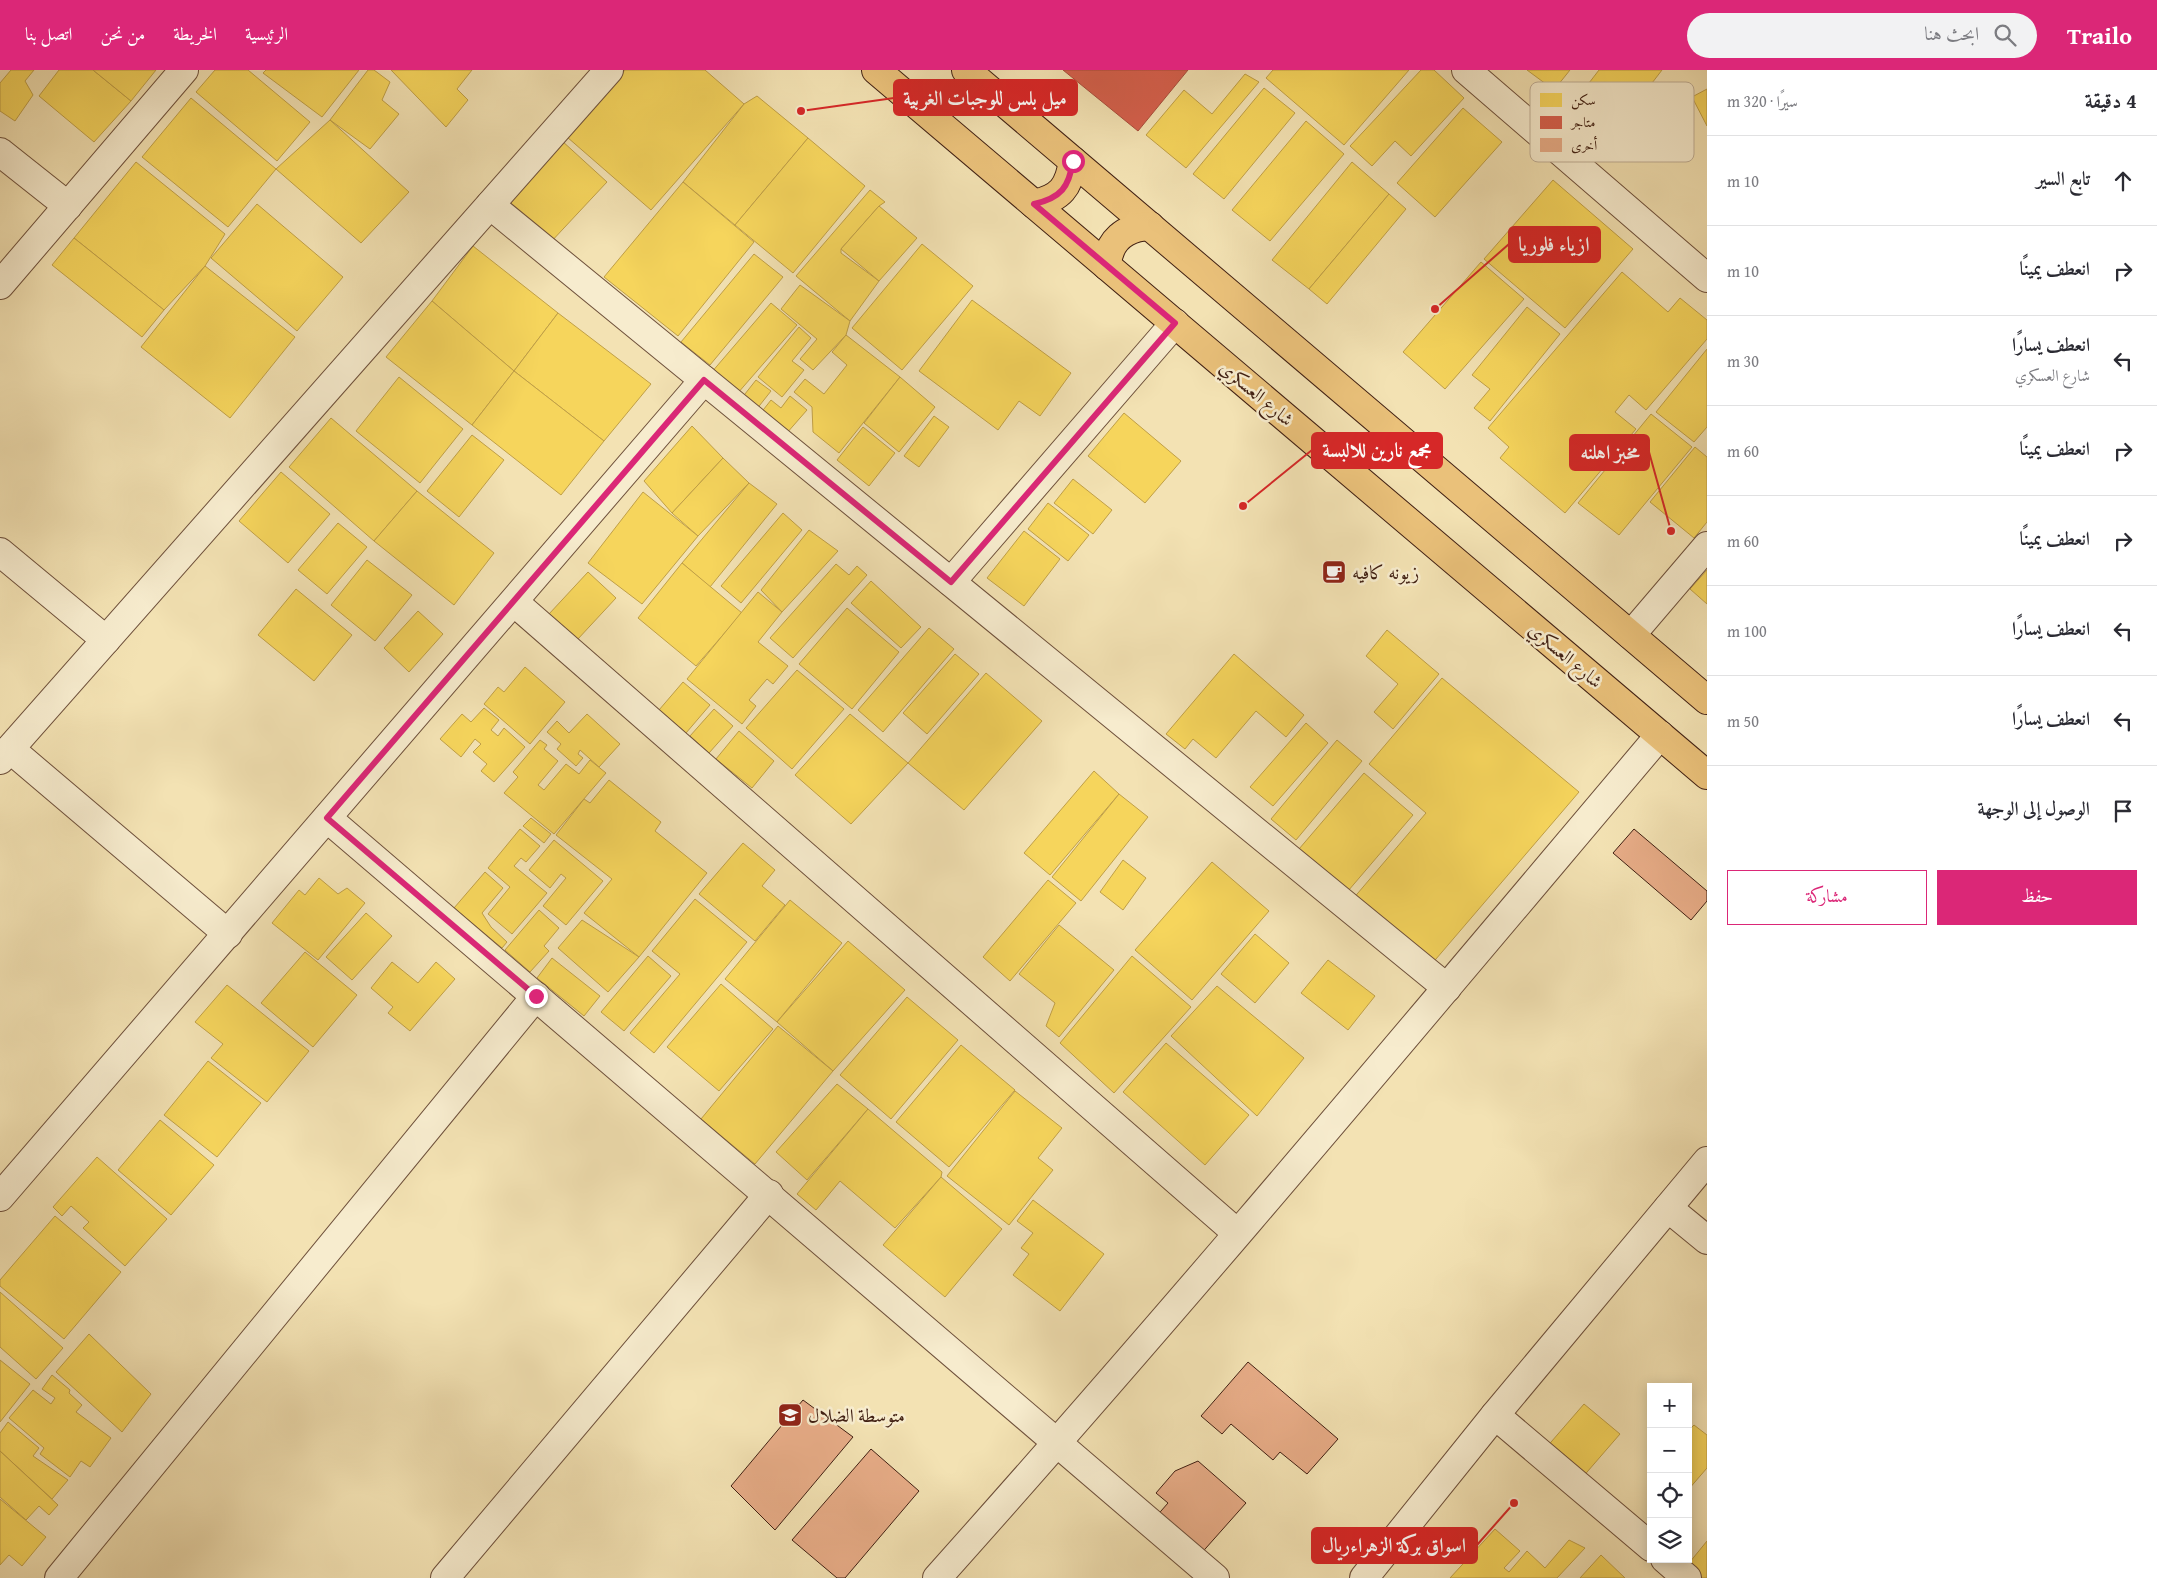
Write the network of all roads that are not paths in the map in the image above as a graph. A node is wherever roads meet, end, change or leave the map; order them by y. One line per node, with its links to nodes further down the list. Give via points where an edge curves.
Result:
1 (184, 70): 12 (street)
2 (609, 70): 11 (street)
3 (876, 70): 10 (main road, شارع العسكري)
4 (966, 70): 8 (main road)
5 (1466, 70): 6 (street)
6 (1530, 125)
7 (0, 152): 12 (street)
8 (1073, 161): 10 (main road, via 1070,178 1059,194); 13 (main road)
9 (1573, 162): 15 (street)
10 (1034, 204): 14 (main road, شارع العسكري)
11 (490, 205): 18 (street); 24 (street)
12 (68, 206): 16 (street)
13 (1150, 226): 14 (main road, via 1128,231 1112,243); 23 (main road)
14 (1107, 266): 17 (main road, شارع العسكري)
15 (1707, 278)
16 (0, 285)
17 (1175, 323): 21 (street); 26 (main road, شارع العسكري)
18 (704, 380): 21 (street); 22 (street)
19 (1707, 546): 23 (street)
20 (0, 552): 24 (street)
21 (951, 582): 31 (street)
22 (514, 602): 29 (street); 37 (street)
23 (1631, 635): 25 (main road)
24 (106, 640): 27 (street)
25 (1707, 700)
26 (1660, 735): 28 (main road, شارع العسكري); 31 (street)
27 (5, 755): 30 (street)
28 (1707, 775)
29 (327, 818): 30 (street); 32 (street)
30 (228, 934): 35 (street)
31 (1447, 988): 37 (street)
32 (536, 996): 34 (street); 43 (street)
33 (1707, 1161): 36 (street)
34 (769, 1194): 40 (street); 44 (street)
35 (0, 1197)
36 (1668, 1208): 38 (street); 39 (street)
37 (1237, 1233): 40 (street)
38 (1707, 1240)
39 (1495, 1415): 41 (street); 47 (street)
40 (1058, 1442): 45 (street); 46 (street)
41 (1647, 1544)
42 (1670, 1563): 48 (street)
43 (59, 1578)
44 (445, 1578)
45 (937, 1578)
46 (1215, 1578)
47 (1364, 1578)
48 (1687, 1578)

